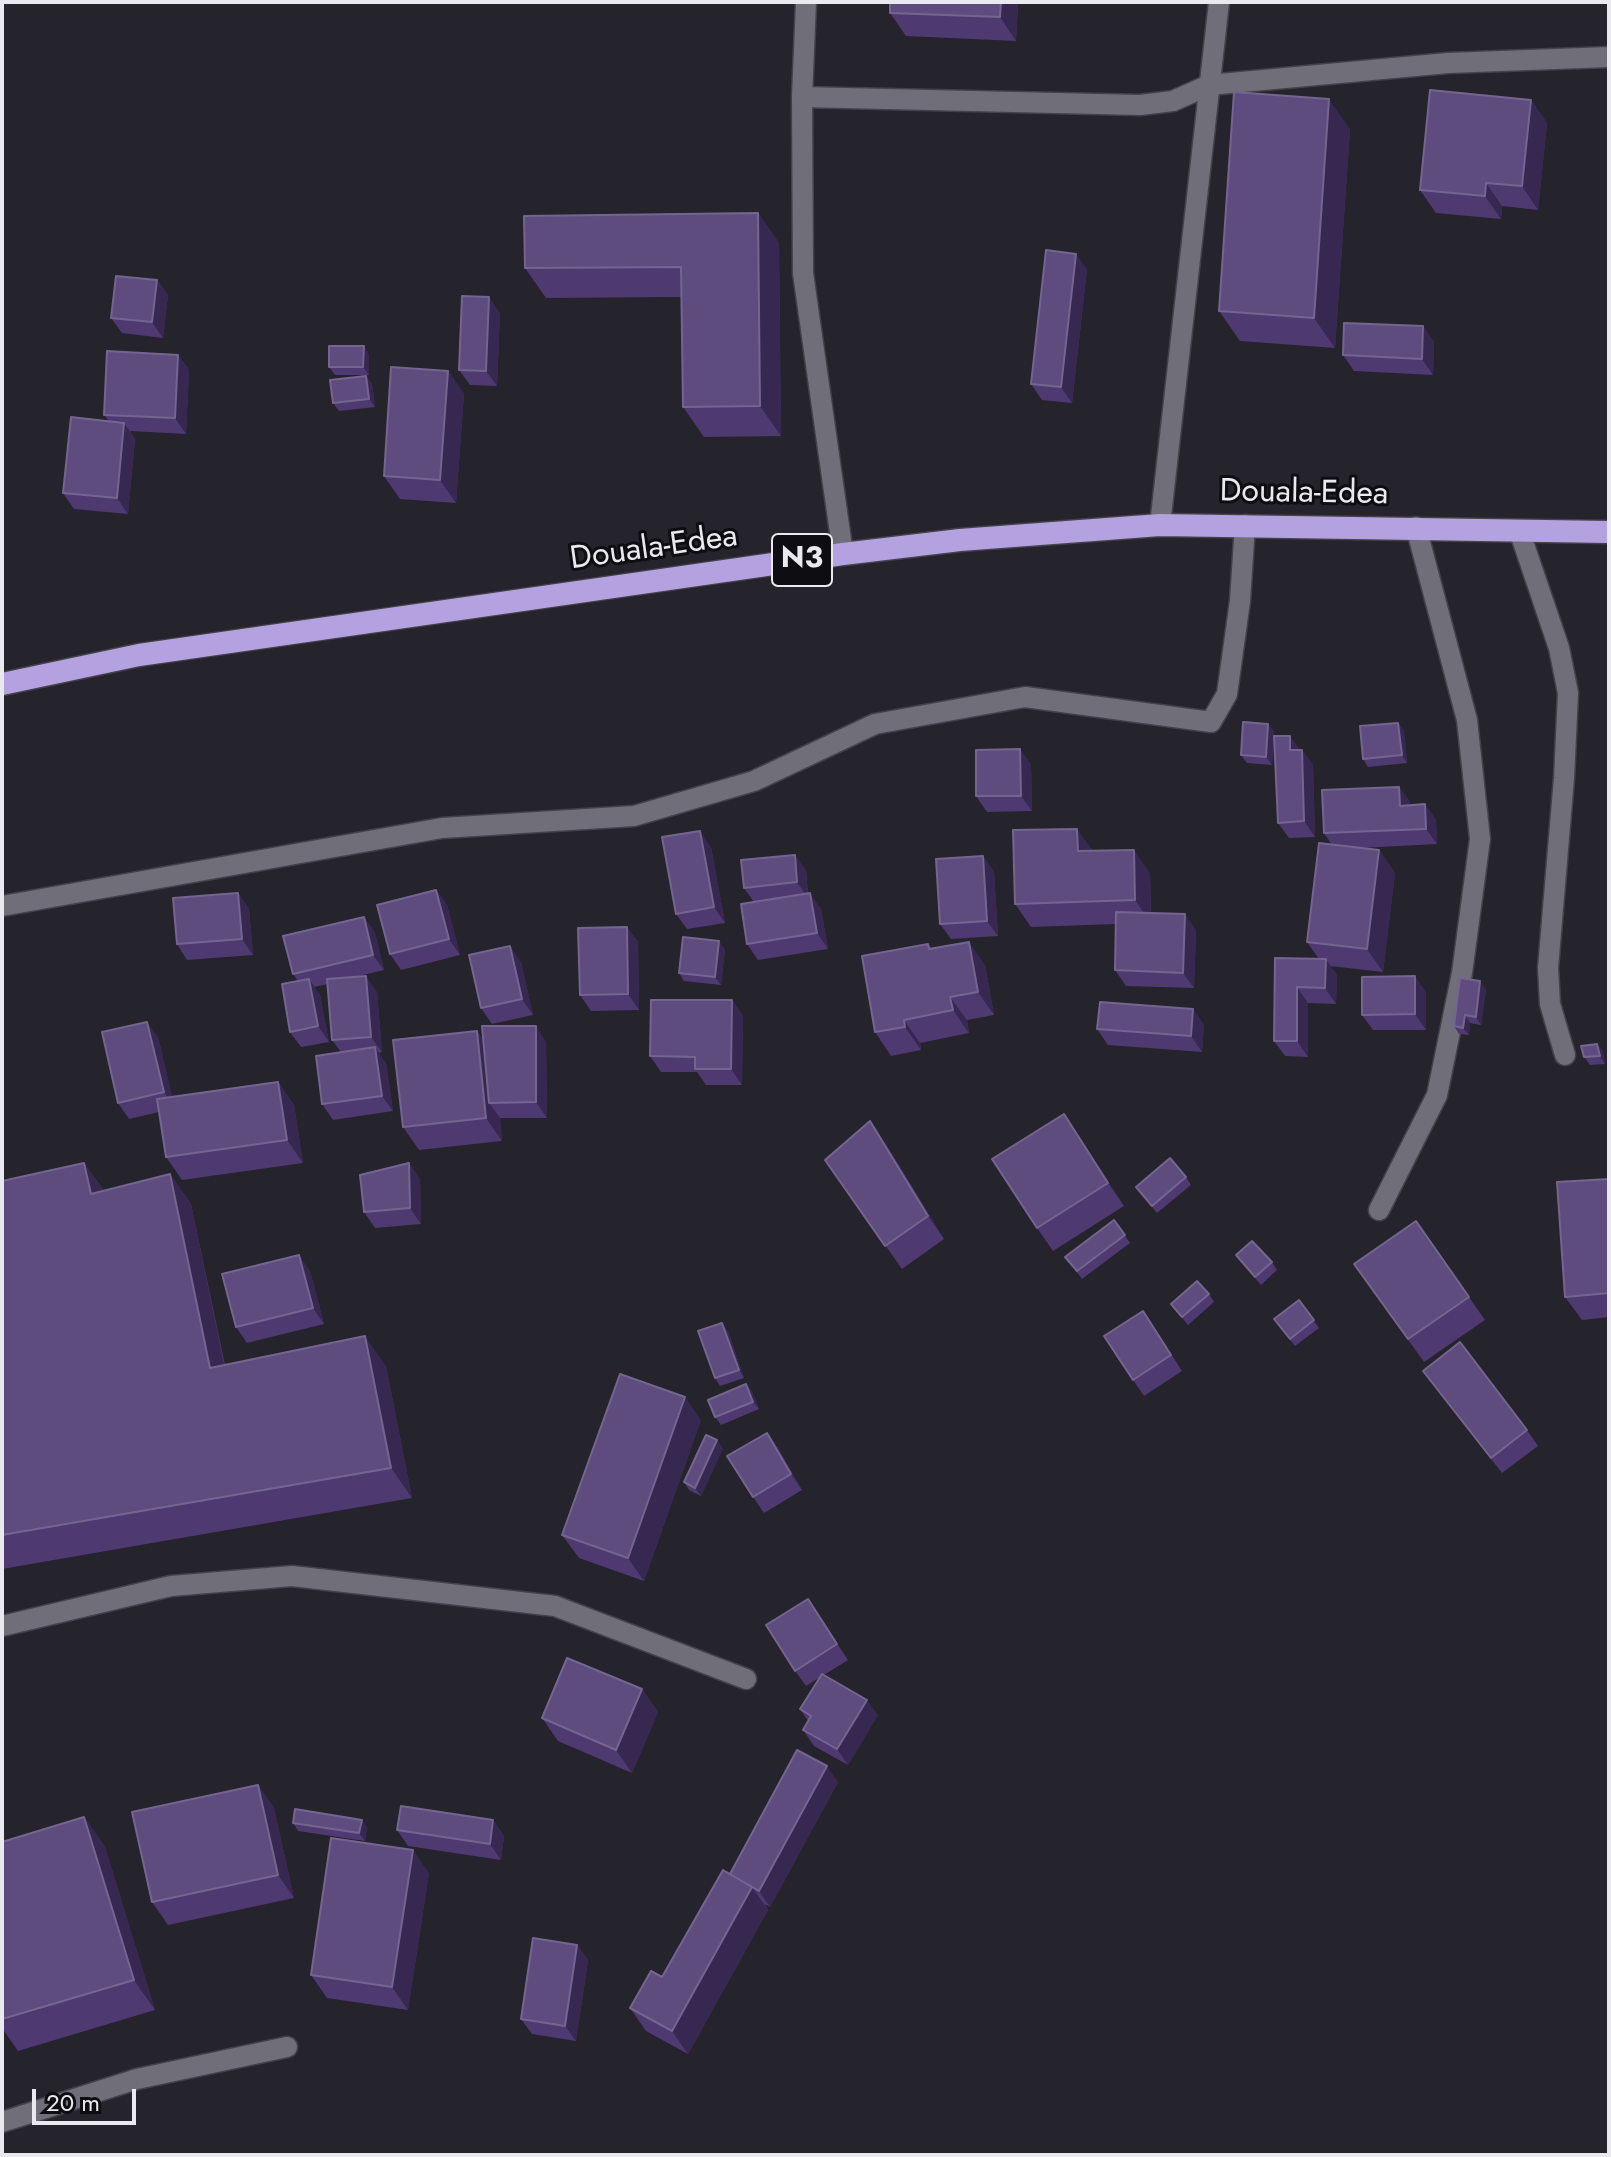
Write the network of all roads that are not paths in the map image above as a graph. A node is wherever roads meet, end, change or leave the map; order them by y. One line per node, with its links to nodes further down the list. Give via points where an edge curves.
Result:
1 (806, 2): 5 (street)
2 (1219, 2): 4 (street)
3 (1609, 57): 4 (street, via 1448,63)
4 (1209, 85): 5 (street, via 1173,101 1140,105); 6 (street)
5 (802, 97): 11 (street, via 803,273)
6 (1160, 525): 7 (highway, Douala-Edea / N3); 11 (highway, Douala-Edea / N3)
7 (1245, 525): 8 (highway, Douala-Edea / N3); 13 (street, via 1227,694 1211,722 1025,697 875,724 754,781 634,816 442,828)
8 (1416, 527): 9 (highway, Douala-Edea / N3); 15 (street, via 1467,720 1480,839 1462,973 1437,1095)
9 (1519, 530): 10 (highway, Douala-Edea / N3); 14 (street, via 1559,648 1568,693 1548,968 1550,1004)
10 (1609, 532)
11 (843, 554): 12 (highway, Douala-Edea / N3, via 139,655)
12 (2, 684)
13 (2, 906)
14 (1565, 1055)
15 (1379, 1210)
16 (2, 1626): 17 (street, via 171,1586 292,1576 555,1606)
17 (746, 1679)
18 (287, 2047): 19 (street, via 137,2079)
19 (2, 2122)

